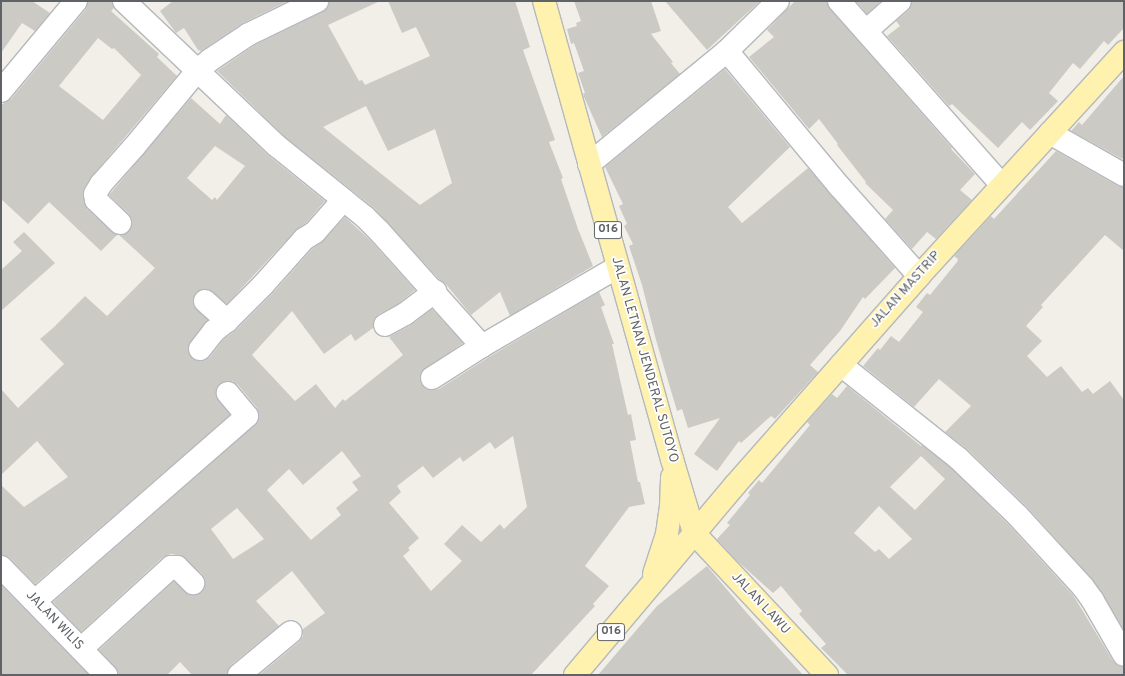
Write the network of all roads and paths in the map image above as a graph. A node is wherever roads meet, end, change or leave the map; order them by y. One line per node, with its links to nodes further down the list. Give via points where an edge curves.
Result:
1 (76, 1): 12 (street)
2 (124, 1): 11 (street)
3 (317, 1): 11 (street, via 249,34)
4 (544, 1): 14 (main road, JALAN LETNAN JENDERAL SUTOYO / 016)
5 (778, 1): 9 (street)
6 (839, 1): 8 (street)
7 (900, 1): 8 (street)
8 (866, 31): 16 (street)
9 (727, 51): 14 (street); 20 (street, via 840,187)
10 (1122, 59): 13 (main road, JALAN MASTRIP)
11 (198, 70): 17 (street, via 277,146); 18 (street, via 95,194 96,200)
12 (1, 91)
13 (1050, 133): 15 (street); 16 (main road, JALAN MASTRIP)
14 (589, 164): 19 (main road, JALAN LETNAN JENDERAL SUTOYO / 016)
15 (1124, 175)
16 (1002, 185): 20 (main road, JALAN MASTRIP)
17 (343, 200): 21 (street, via 380,232); 23 (street)
18 (120, 223)
19 (618, 267): 25 (street); 30 (main road, JALAN LETNAN JENDERAL SUTOYO / 016)
20 (919, 276): 27 (main road, JALAN MASTRIP)
21 (434, 291): 24 (street, via 405,314); 25 (street)
22 (205, 301): 23 (street)
23 (227, 321): 26 (street, via 214,331)
24 (385, 325)
25 (482, 346): 28 (street)
26 (200, 349)
27 (841, 365): 31 (main road, JALAN MASTRIP); 38 (street, via 958,458 1018,516 1083,587)
28 (432, 378)
29 (228, 393): 35 (street, via 247,416)
30 (672, 459): 31 (main road, JALAN LETNAN JENDERAL SUTOYO / 016); 34 (main road, 016, via 671,507 667,534)
31 (694, 533): 34 (main road, 016); 42 (main road, JALAN LAWU)
32 (1, 567): 35 (street, JALAN WILIS)
33 (193, 583): 37 (street, via 177,568 171,567)
34 (648, 590): 41 (main road, 016)
35 (36, 601): 37 (street, JALAN WILIS)
36 (291, 632): 40 (street)
37 (81, 649): 39 (street, JALAN WILIS)
38 (1124, 655)
39 (106, 675)
40 (239, 675)
41 (575, 675)
42 (825, 675)

